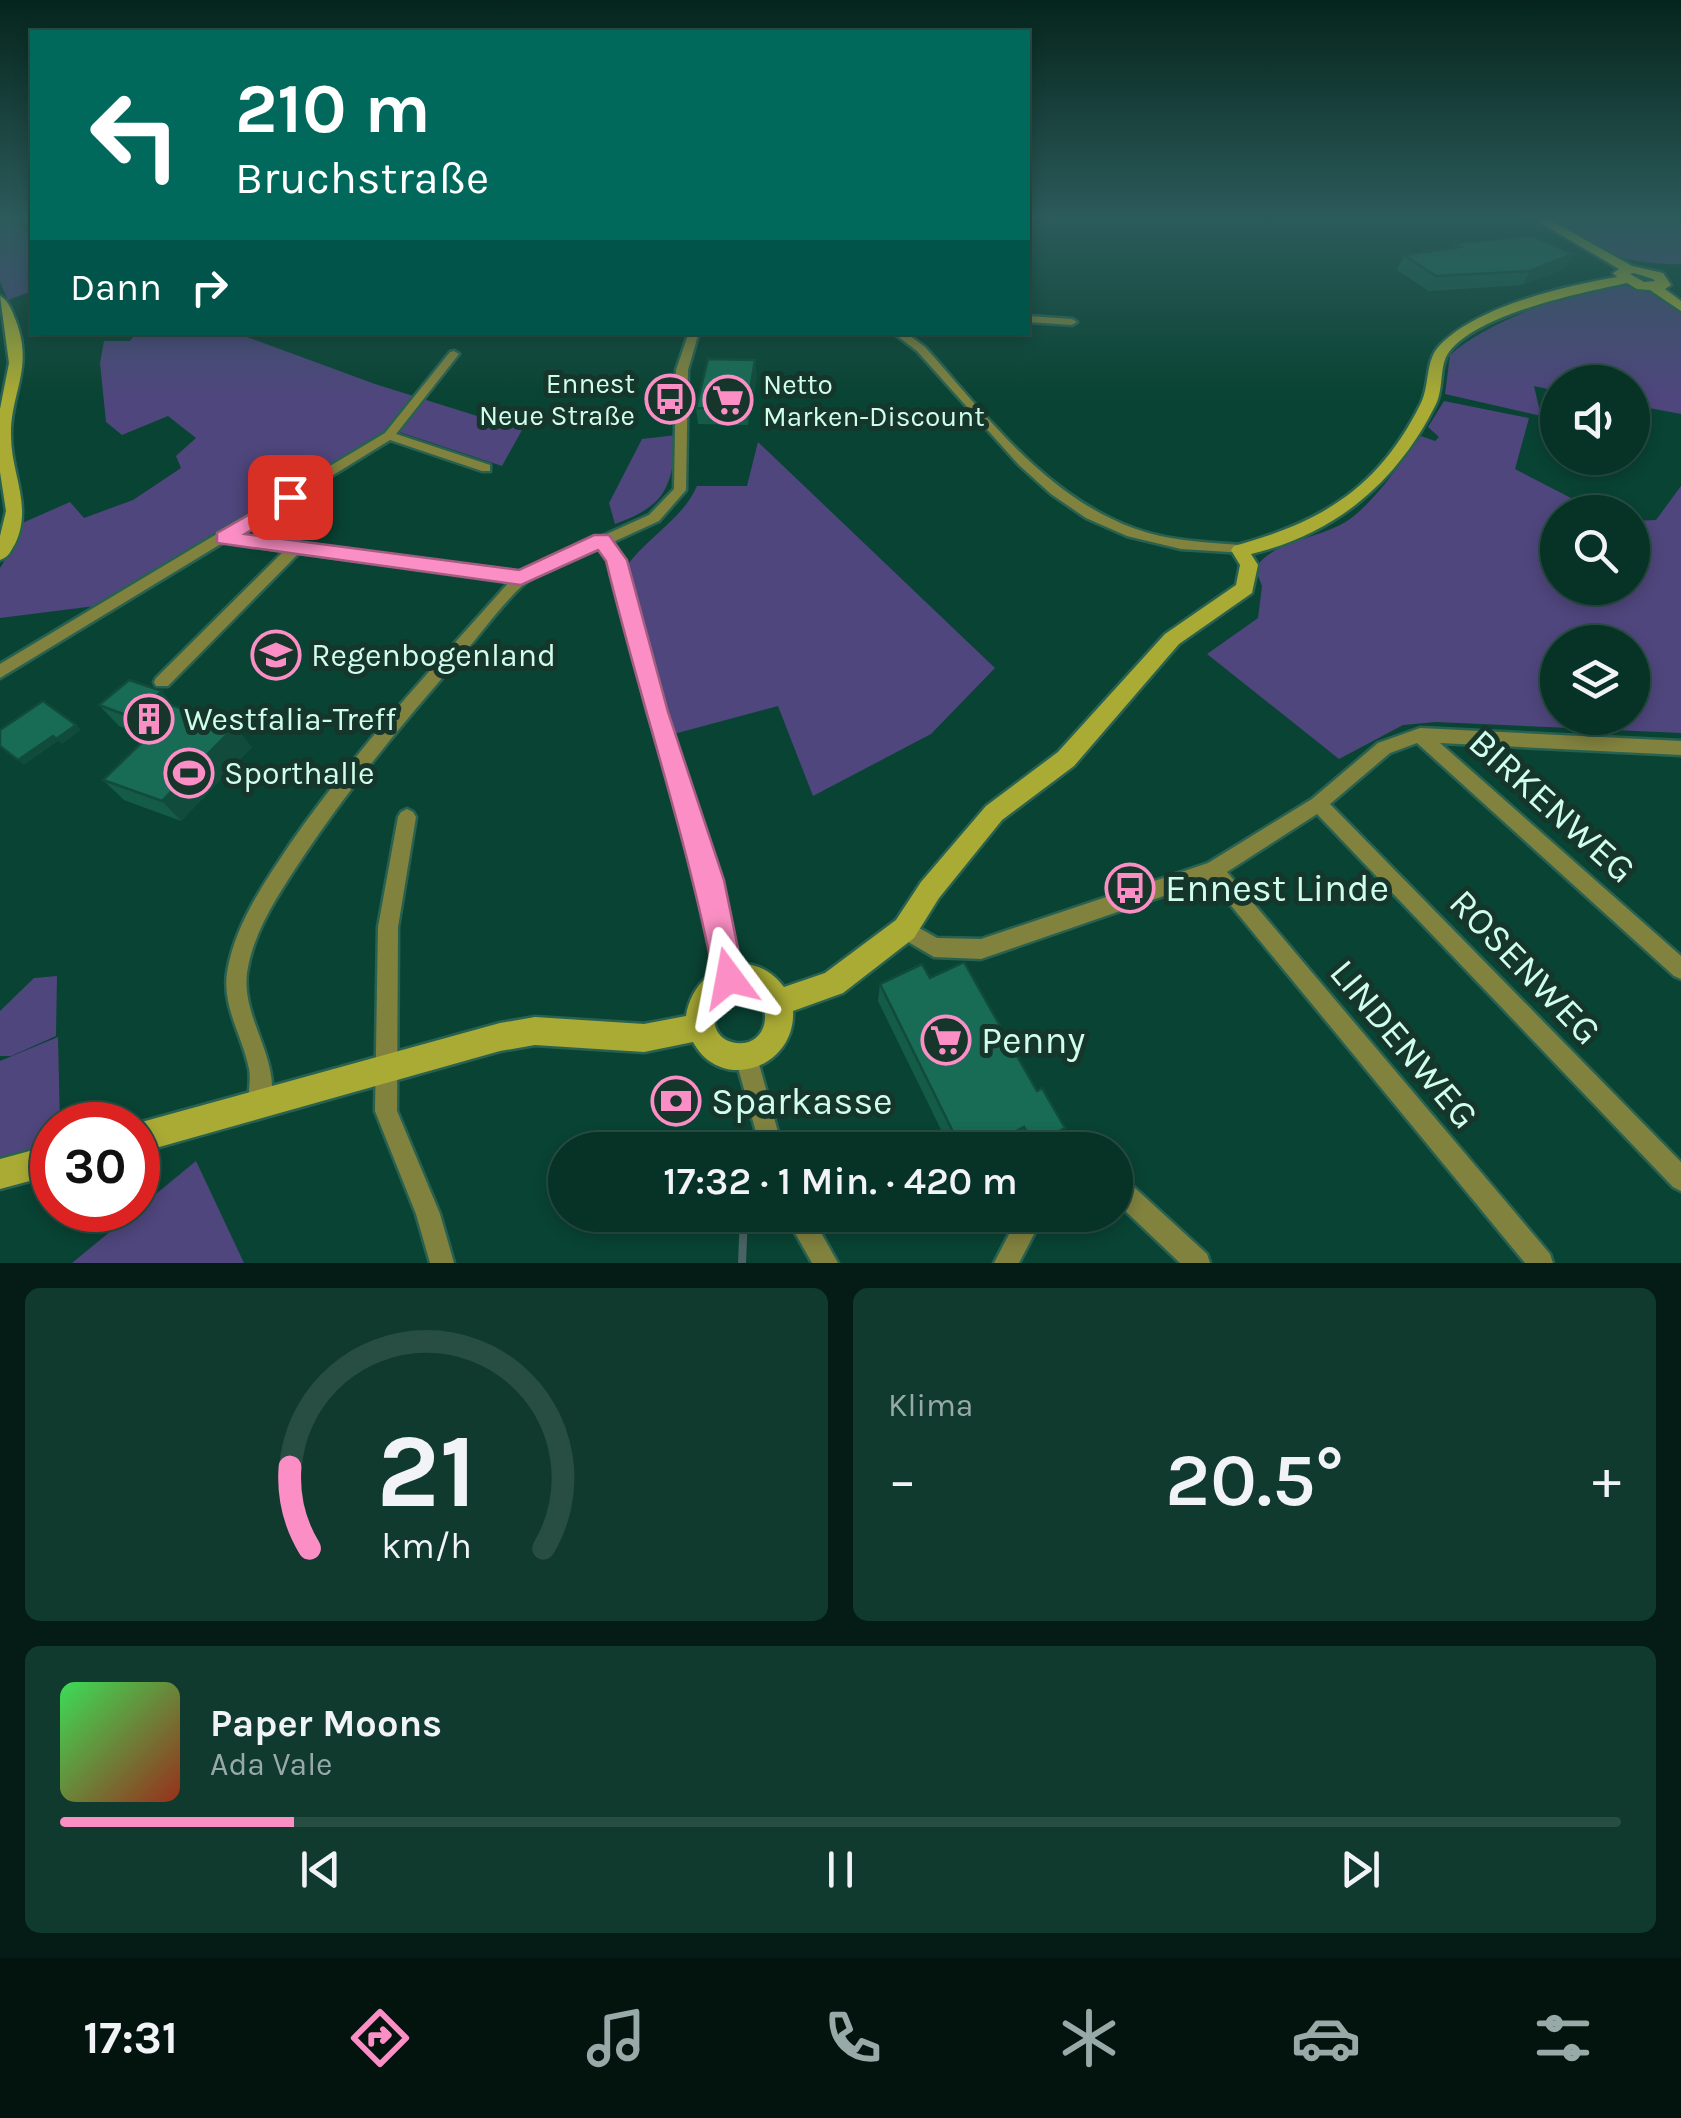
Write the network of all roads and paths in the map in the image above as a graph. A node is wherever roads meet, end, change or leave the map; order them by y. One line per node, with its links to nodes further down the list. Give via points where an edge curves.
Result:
1 (1612, 279): 15 (street, via 1463,334 1441,353 1433,394 1414,429 1347,507 1294,538)
2 (1662, 279): 4 (street)
3 (0, 300): 16 (street, via 20,362 2,440 17,497 15,518)
4 (1681, 307)
5 (1030, 320): 6 (street)
6 (1072, 322)
7 (693, 335): 13 (street, via 682,370 680,490 654,518)
8 (900, 335): 15 (street, via 1070,505 1144,540)
9 (454, 354): 10 (street)
10 (389, 436): 11 (street); 12 (street)
11 (486, 468)
12 (224, 538): 14 (street); 18 (street)
13 (601, 540): 17 (street); 27 (street, via 616,560 655,712 710,880)
14 (295, 548): 17 (street); 19 (street)
15 (1240, 550): 25 (street, via 1249,565 1246,588 1172,639 1066,759 994,813)
16 (0, 554)
17 (521, 578): 32 (street, via 366,759 245,934 237,972 239,1011 261,1076)
18 (0, 672)
19 (162, 682)
20 (1420, 735): 21 (street); 22 (street, via 1384,748); 26 (street, BIRKENWEG)
21 (1681, 748)
22 (1318, 804): 24 (street); 37 (street, ROSENWEG)
23 (407, 817): 31 (street, via 388,927)
24 (1214, 870): 25 (street, via 981,949 934,947); 45 (street, LINDENWEG)
25 (905, 929): 28 (street, via 833,984)
26 (1681, 969)
27 (729, 978): 28 (street, via 758,979); 29 (street, via 708,995)
28 (778, 1003): 30 (street, via 776,1032)
29 (700, 1027): 30 (street, via 716,1051); 31 (street, via 644,1038 535,1031)
30 (746, 1057): 34 (street)
31 (384, 1070): 32 (street); 41 (street, via 386,1112)
32 (259, 1106): 33 (street)
33 (160, 1132)
34 (767, 1132)
35 (30, 1166): 36 (street)
36 (0, 1174)
37 (1681, 1179)
38 (1133, 1202): 44 (street)
39 (807, 1232): 42 (street)
40 (1023, 1232): 43 (street)
41 (442, 1263)
42 (826, 1263)
43 (1006, 1263)
44 (1198, 1263)
45 (1541, 1263)

